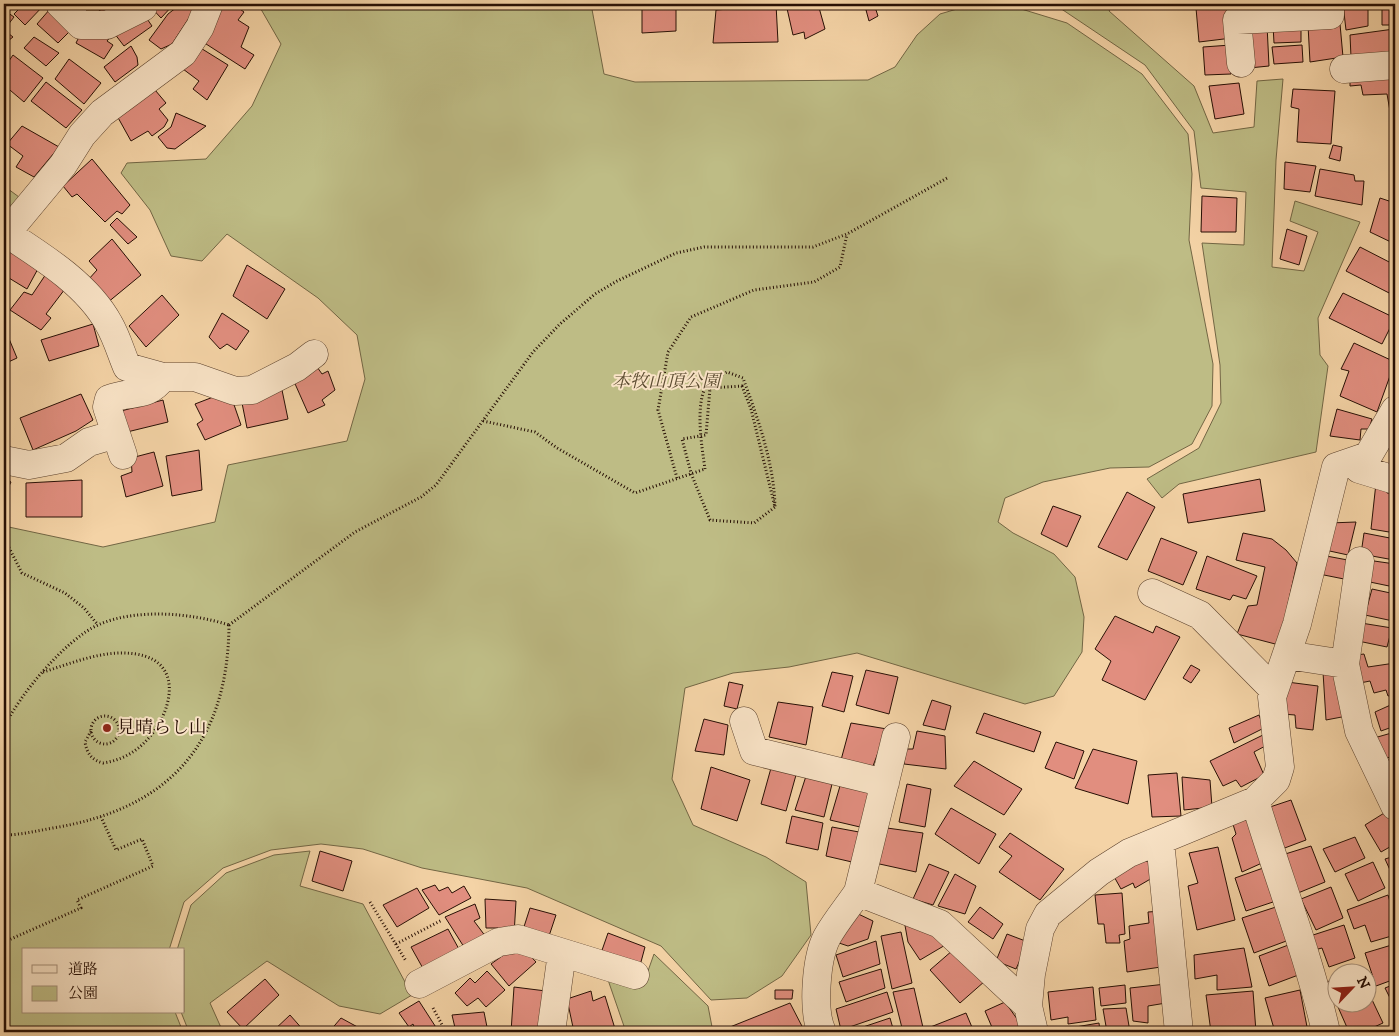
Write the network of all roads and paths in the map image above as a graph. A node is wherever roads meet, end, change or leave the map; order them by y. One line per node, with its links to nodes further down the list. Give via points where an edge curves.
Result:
1 (60, 4): 4 (street, via 81,25 107,25)
2 (209, 4): 10 (street, via 200,27 182,53 102,113)
3 (1330, 4): 5 (street, via 1330,15 1237,20)
4 (143, 7)
5 (1241, 63)
6 (1395, 65): 7 (street)
7 (1344, 69)
8 (949, 177): 9 (path)
9 (847, 234): 14 (path, via 813,248 704,247 676,253 617,280 560,324 534,352); 18 (path, via 840,267 814,282 754,290 691,317 668,352 658,410)
10 (5, 235): 12 (street, via 50,261 82,289 109,323 127,367)
11 (314, 354): 12 (street, via 252,390 235,391 195,378)
12 (164, 377): 15 (street, via 156,387 141,394 110,399 107,406 119,444 89,442 66,458 29,465)
13 (1395, 410): 16 (street, via 1368,456)
14 (484, 420): 18 (path, via 535,432 635,493); 25 (path, via 450,470 422,498 355,532)
15 (4, 460)
16 (1343, 465): 19 (street); 26 (street)
17 (691, 473): 18 (path); 20 (path, via 710,520 754,523); 20 (path, via 682,439 706,435 710,388 742,386); 20 (path, bridge, via 704,469 700,422 702,392 712,379 728,372 743,378 752,403 775,484)
18 (677, 478)
19 (1395, 480)
20 (776, 507)
21 (4, 538): 24 (path, via 22,573 65,593)
22 (1360, 561): 27 (street)
23 (1152, 592): 29 (street, via 1200,615)
24 (98, 625): 25 (path, via 136,615 191,616); 28 (path, via 68,646)
25 (230, 625): 37 (path, via 220,701 190,759 173,778 151,794)
26 (1287, 655): 27 (street); 29 (street)
27 (1345, 664): 36 (street, via 1359,731)
28 (43, 672): 31 (path, via 16,703); 32 (path, via 105,654 122,653 149,658 164,668 170,689 166,707 152,736 143,744 121,758 103,763 88,752 86,742)
29 (1274, 690): 35 (street, via 1274,728 1280,767 1276,780)
30 (744, 721): 34 (street, via 754,751)
31 (4, 728)
32 (91, 731): 32 (path, via 99,742 109,743 116,738 118,729 114,720 106,716 97,719)
33 (896, 736): 34 (street)
34 (885, 783): 40 (street)
35 (1255, 800): 39 (street); 54 (street, via 1277,876 1316,984)
36 (1395, 806)
37 (101, 817): 38 (path, via 79,824); 43 (path, via 116,850 142,839 154,866 77,900 81,908)
38 (4, 835)
39 (1160, 841): 49 (street, via 1129,853 1099,872 1048,914 1036,943); 53 (street)
40 (858, 892): 49 (street, via 940,924); 51 (street, via 827,938 819,963 817,1004)
41 (370, 902): 44 (path)
42 (442, 920): 44 (path)
43 (4, 941)
44 (396, 944): 45 (path)
45 (398, 949)
46 (562, 952): 47 (street); 48 (street, via 518,939 499,942); 50 (street)
47 (635, 975)
48 (419, 984)
49 (1028, 1006): 52 (street)
50 (550, 1032)
51 (822, 1032)
52 (1034, 1032)
53 (1179, 1032)
54 (1326, 1032)

